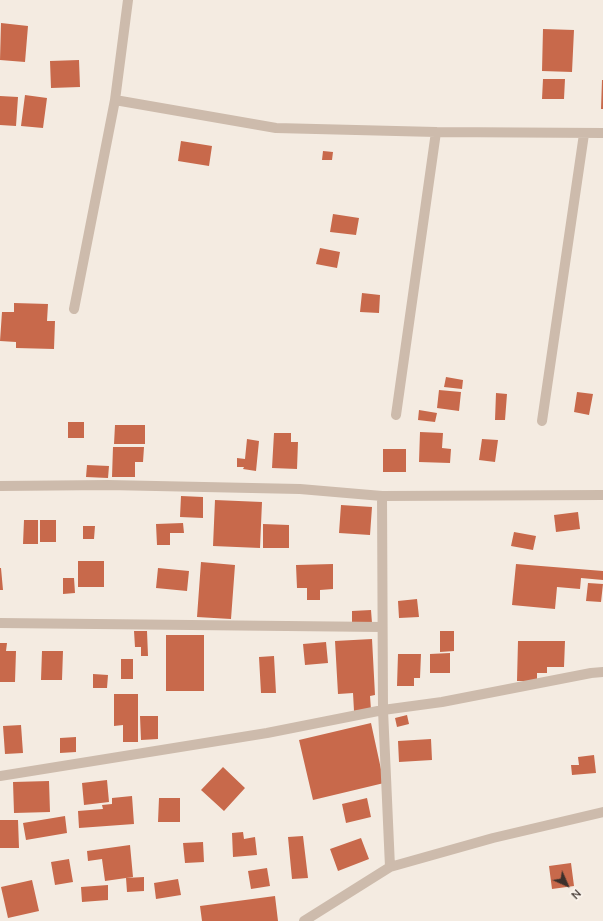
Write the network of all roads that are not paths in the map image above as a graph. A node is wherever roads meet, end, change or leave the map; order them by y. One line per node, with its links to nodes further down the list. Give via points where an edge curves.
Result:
1 (128, 0): 2 (street)
2 (115, 100): 3 (street, via 276,128); 6 (street)
3 (436, 132): 5 (street); 7 (street)
4 (603, 133): 5 (street)
5 (584, 134): 8 (street)
6 (74, 309)
7 (396, 415)
8 (542, 421)
9 (0, 486): 11 (street, via 108,484 300,489)
10 (603, 495): 11 (street)
11 (382, 496): 13 (street)
12 (0, 623): 13 (street)
13 (382, 627): 15 (street)
14 (603, 672): 15 (street, via 442,702)
15 (383, 710): 16 (street, via 267,733); 18 (street)
16 (0, 776)
17 (603, 812): 18 (street, via 493,838)
18 (390, 867): 19 (street)
19 (302, 921)

